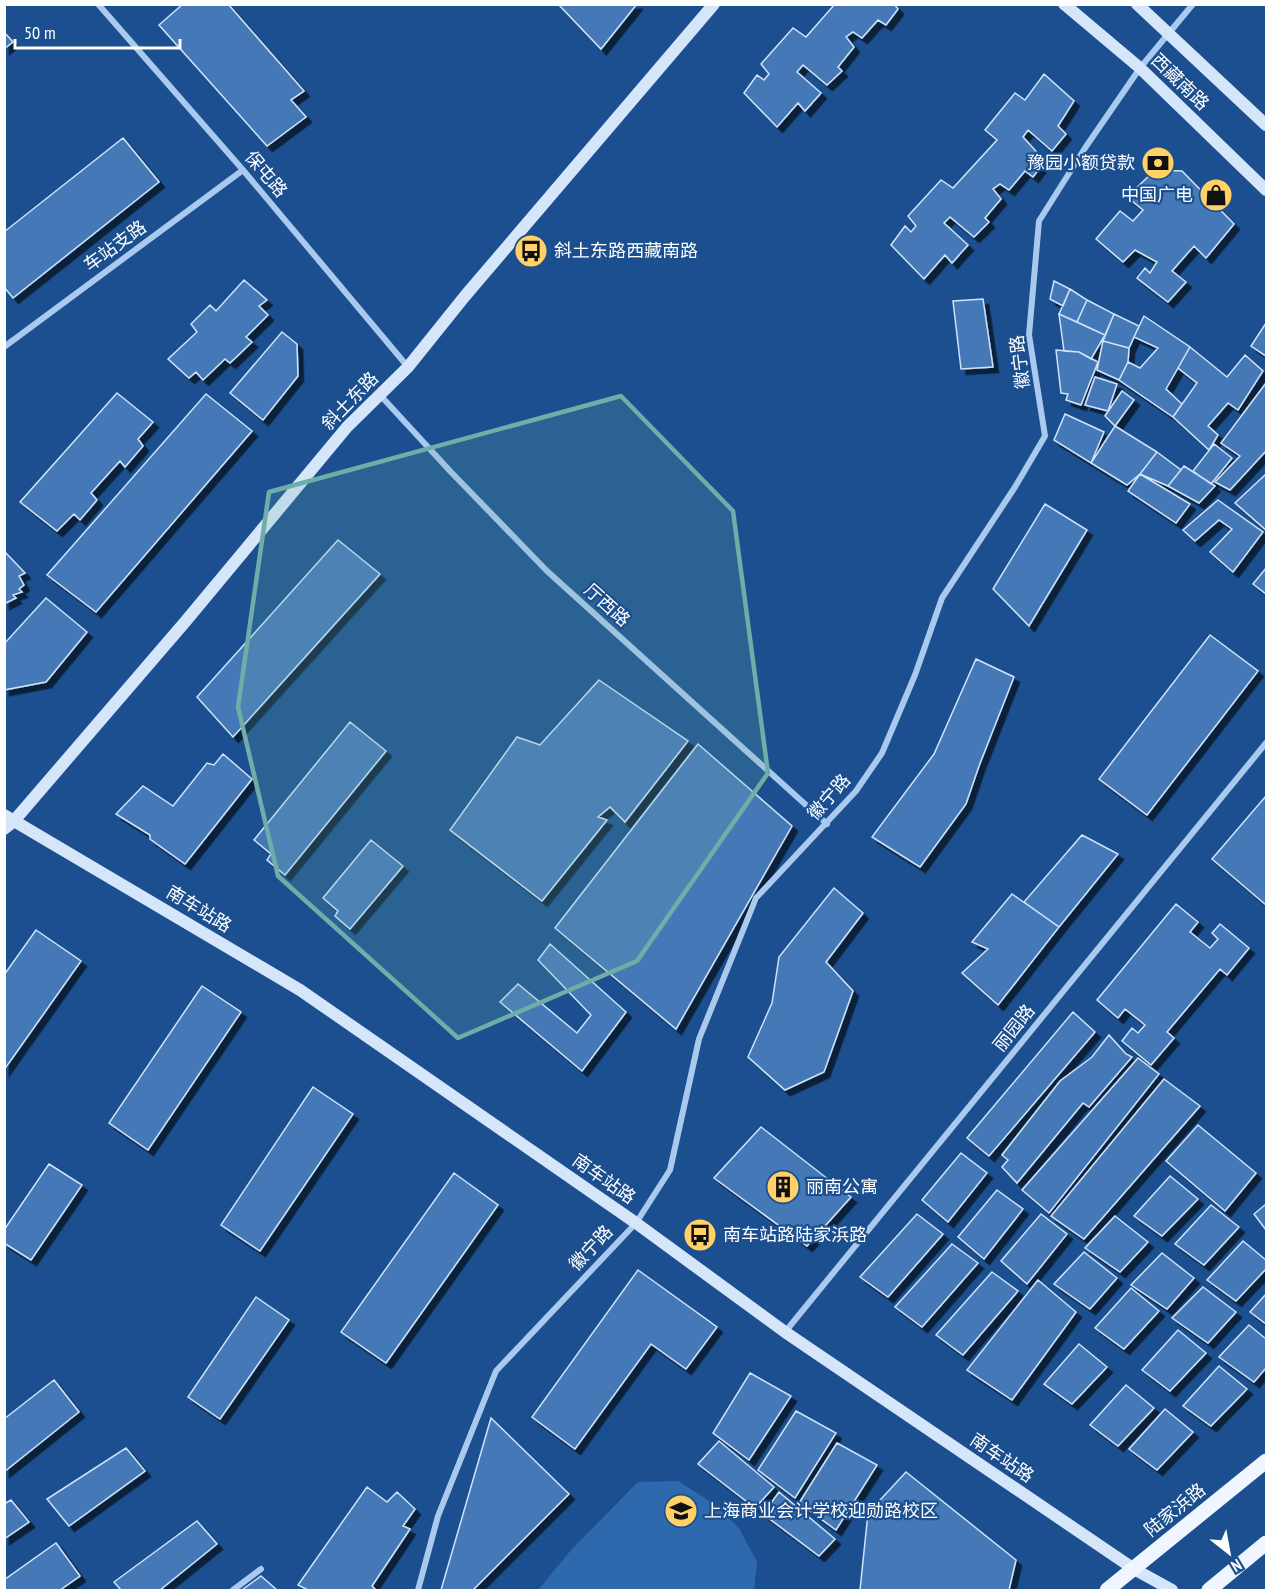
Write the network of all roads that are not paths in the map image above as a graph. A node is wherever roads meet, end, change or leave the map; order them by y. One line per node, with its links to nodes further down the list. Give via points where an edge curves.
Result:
1 (98, 4): 9 (street, 保屯路)
2 (714, 4): 12 (street, 斜土东路)
3 (1064, 4): 7 (street, 西藏南路)
4 (1137, 4): 6 (street, 西藏南路)
5 (1193, 4): 6 (street, 徽宁路)
6 (1169, 34): 7 (street, 徽宁路); 8 (street, 西藏南路)
7 (1140, 68): 10 (street, 西藏南路); 16 (street, 徽宁路, via 1039,221 1029,334 1045,436 942,598 882,753)
8 (1266, 125)
9 (243, 170): 11 (street, 车站支路); 12 (street, 保屯路)
10 (1266, 190)
11 (4, 346)
12 (408, 367): 13 (street, 斜土东路)
13 (380, 395): 15 (street, 斜土东路, via 347,427 185,622); 16 (street, 厅西路, via 547,571)
14 (1266, 743): 18 (street, 丽园路)
15 (7, 822): 17 (street, 南车站路, via 118,881 300,990)
16 (827, 824): 17 (street, 徽宁路, via 756,898 699,1039 670,1170)
17 (636, 1223): 18 (street, 南车站路); 24 (street, 徽宁路, via 496,1371 438,1516)
18 (785, 1332): 22 (street, 南车站路)
19 (1266, 1461): 22 (main road, 陆家浜路)
20 (1266, 1543): 27 (main road)
21 (261, 1569): 23 (street)
22 (1134, 1569): 25 (main road, 陆家浜路); 26 (street, 南车站路)
23 (233, 1590)
24 (418, 1590)
25 (1107, 1590)
26 (1172, 1590)
27 (1209, 1590)

